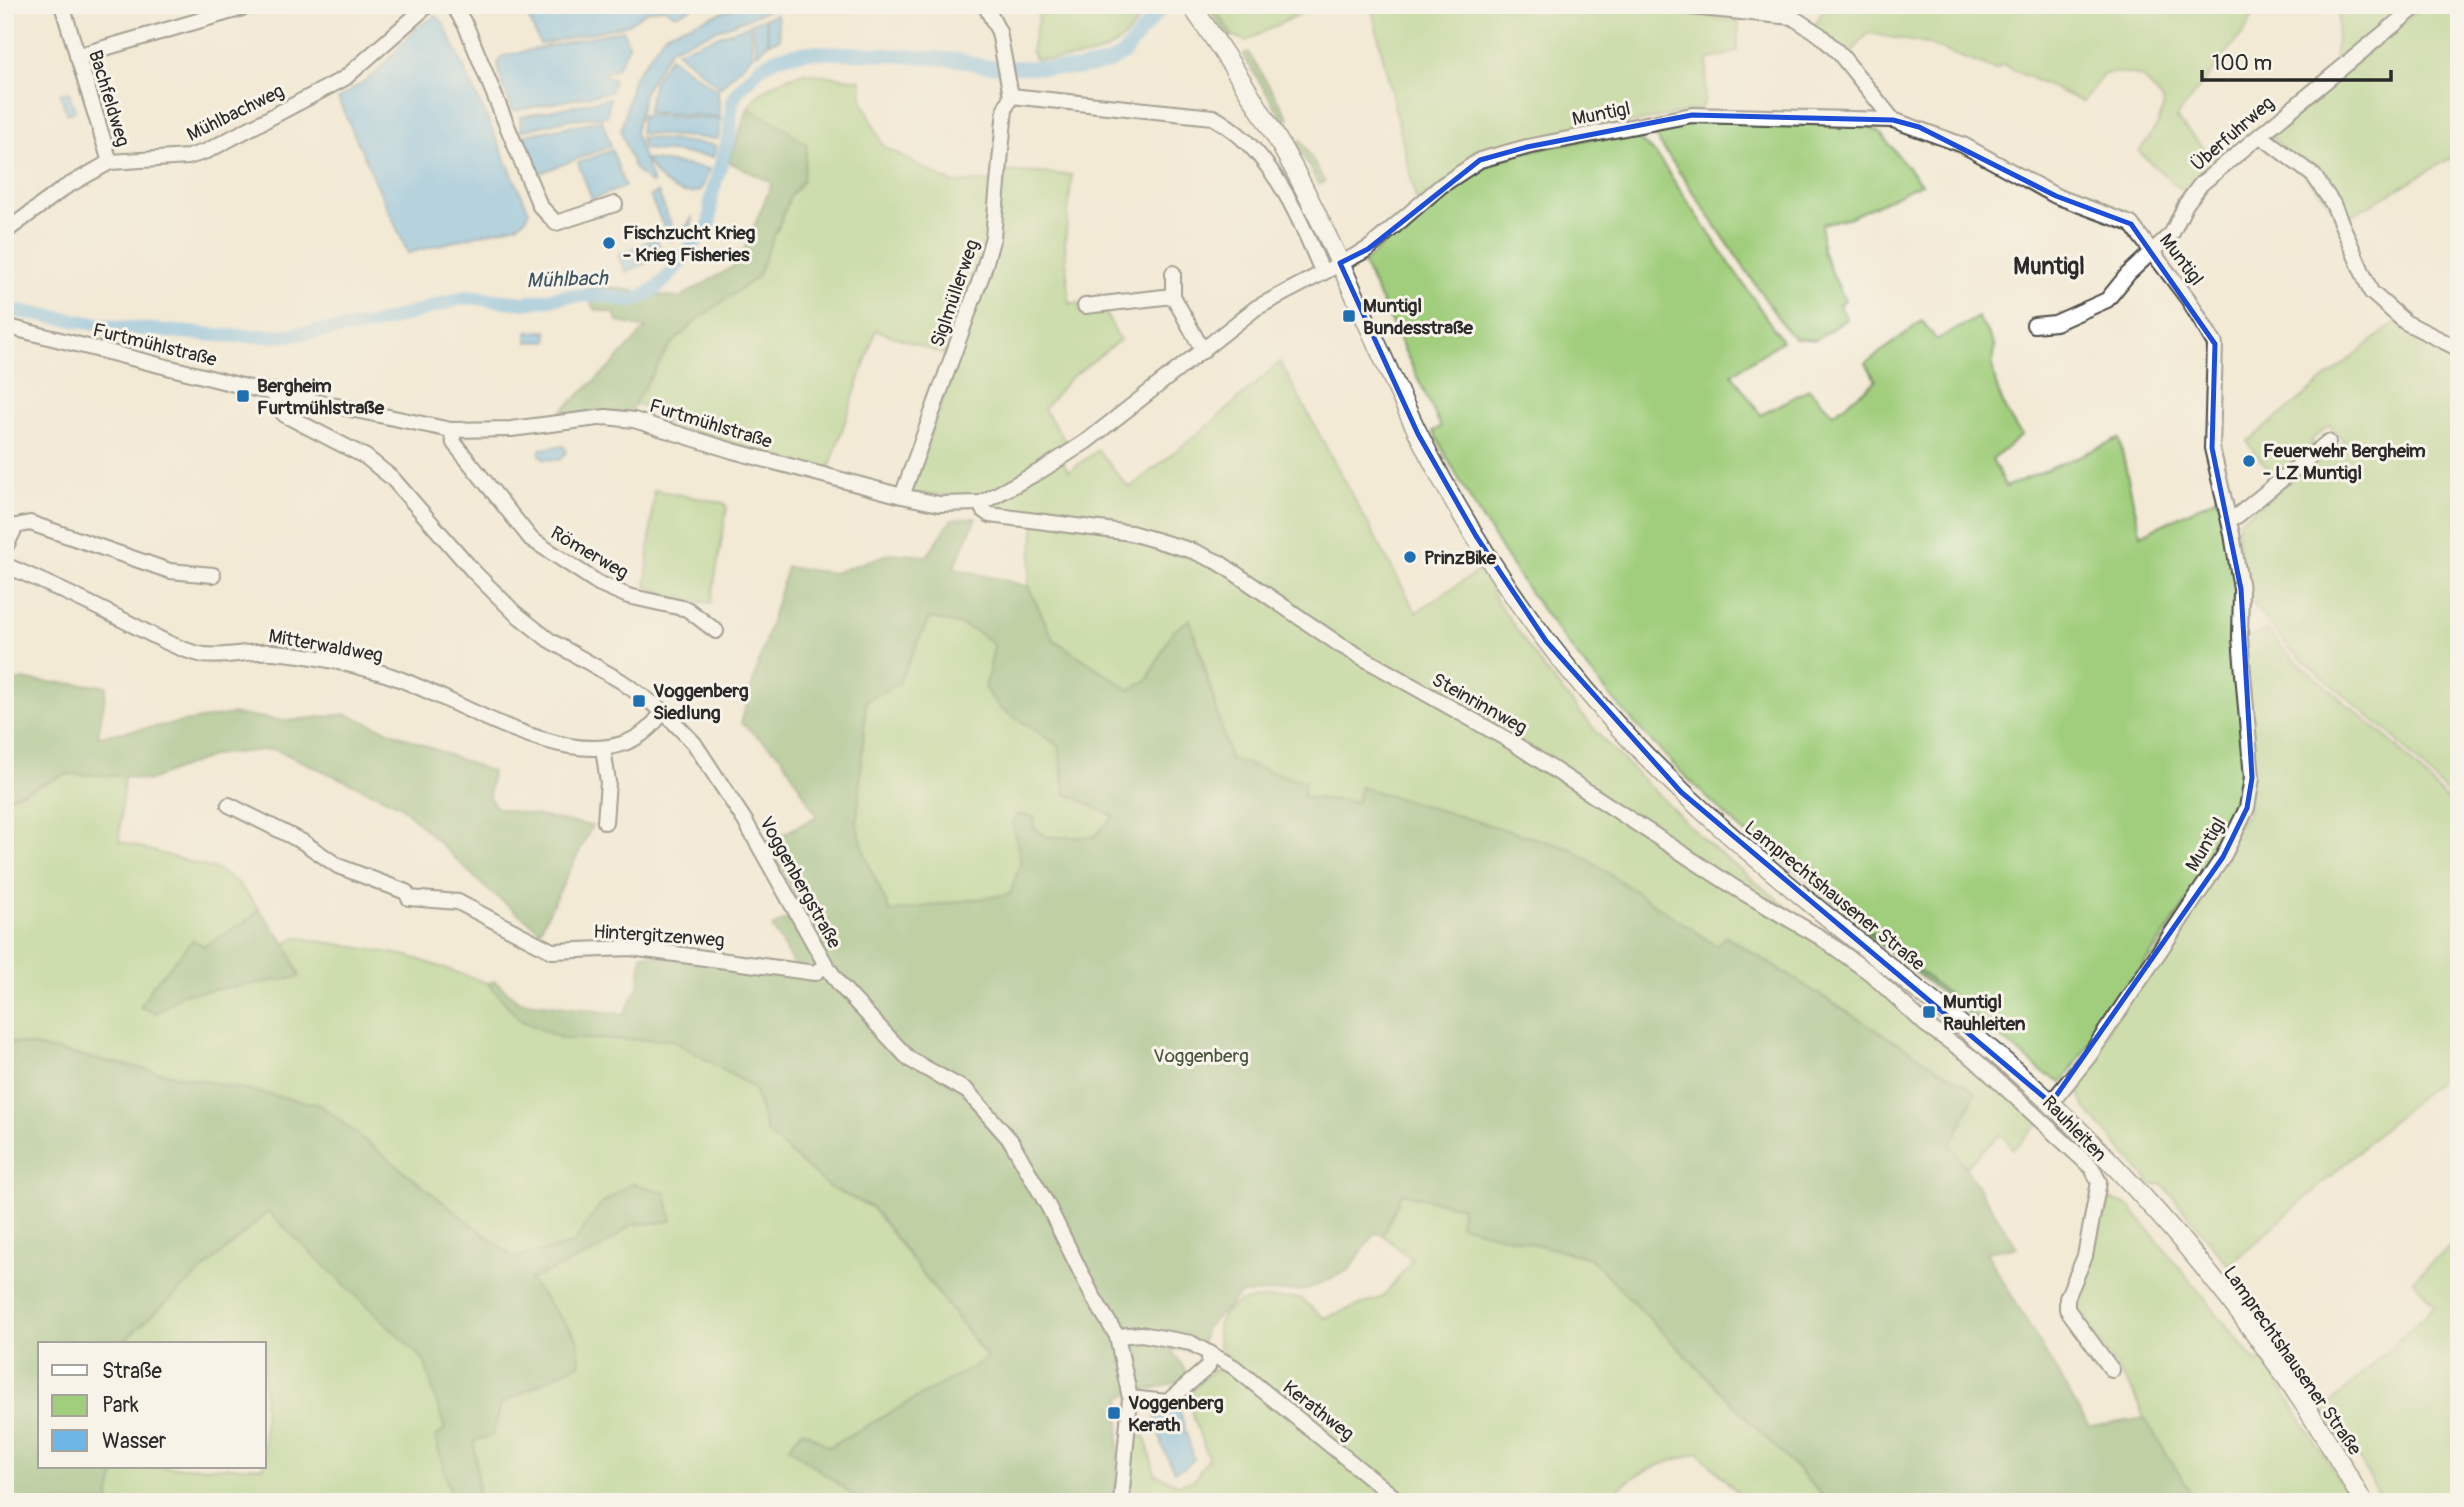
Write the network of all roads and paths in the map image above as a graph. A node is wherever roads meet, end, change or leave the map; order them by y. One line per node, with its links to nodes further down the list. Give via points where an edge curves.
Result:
1 (62, 5): 9 (street, Bachfeldweg)
2 (253, 5): 9 (street)
3 (428, 5): 13 (street, Mühlbachweg, via 345,78 230,140 188,157)
4 (453, 5): 14 (street, via 466,26 540,206 556,223)
5 (985, 5): 10 (street, Siglmüllerweg, via 999,32)
6 (1191, 5): 17 (main road, Lamprechtshausener Straße, via 1260,109)
7 (1671, 5): 11 (street, via 1798,20 1840,54)
8 (2418, 5): 12 (street, Überfuhrweg)
9 (77, 56): 13 (street, Bachfeldweg)
10 (1011, 96): 18 (street, via 1213,117 1233,128 1269,167 1286,194); 29 (street, Siglmüllerweg, via 1005,109 993,237)
11 (1894, 120): 16 (street, Muntigl, via 1963,145 2056,196 2131,224); 17 (street, Muntigl, via 1692,115 1527,147 1480,160 1441,186 1368,249)
12 (2261, 136): 16 (street, Überfuhrweg, via 2201,184 2172,233); 24 (street, via 2314,176 2333,204 2371,292 2405,322)
13 (110, 162): 15 (street, Mühlbachweg, via 64,187)
14 (615, 204)
15 (5, 232)
16 (2153, 251): 23 (street, Überfuhrweg, via 2106,300 2055,323); 31 (street, Muntigl, via 2215,344 2211,448)
17 (1340, 263): 18 (street, Furtmühlstraße); 42 (main road, Lamprechtshausener Straße, via 1418,434 1476,536 1554,651 1596,702 1681,792 1760,863)
18 (1322, 271): 25 (street, Furtmühlstraße, via 1256,308)
19 (1173, 273): 20 (street)
20 (1173, 296): 21 (street); 25 (street)
21 (1085, 306)
22 (5, 326): 26 (street, Furtmühlstraße)
23 (2034, 326)
24 (2459, 349)
25 (1203, 351): 30 (street, Furtmühlstraße, via 1087,440)
26 (274, 391): 27 (street, Furtmühlstraße); 36 (street, Voggenbergstraße, via 276,407 285,415 366,457 392,478 515,613 549,640)
27 (451, 430): 29 (street, Furtmühlstraße, via 510,429 606,417 634,420); 35 (street, Römerweg, via 454,443 531,539 598,583 628,596 687,609)
28 (2328, 442): 31 (street)
29 (902, 496): 30 (street, Furtmühlstraße, via 939,504)
30 (981, 503): 41 (street, Steinrinnweg, via 990,515 1131,533 1220,563 1340,645 1521,748 1737,889 1820,937 1870,973)
31 (2229, 519): 42 (street, Muntigl, via 2241,589 2240,638 2251,748 2247,808 2223,857 2089,1056)
32 (5, 548): 34 (street, via 16,527 30,523 170,571)
33 (5, 565): 37 (street, Mitterwaldweg, via 204,655 271,652 351,664 387,674 514,729 566,744)
34 (213, 575)
35 (716, 631)
36 (663, 711): 37 (street, Mitterwaldweg, via 642,735); 40 (street, Voggenbergstraße, via 694,743 745,821)
37 (603, 748): 39 (street, via 608,782)
38 (229, 805): 40 (street, Hintergitzenweg, via 303,842 338,866 406,892 408,898 458,902 552,951 631,948 815,973)
39 (606, 822)
40 (825, 965): 43 (street, Voggenbergstraße, via 909,1059 967,1091 1011,1141)
41 (1926, 1025): 45 (street, Rauhleiten, via 2002,1082 2091,1168 2099,1182 2085,1256 2067,1298 2067,1309)
42 (2051, 1103): 49 (main road, Lamprechtshausener Straße, via 2118,1170 2207,1272 2291,1387)
43 (1117, 1336): 44 (street, Kerathweg, via 1141,1334 1191,1343); 46 (street, Voggenbergstraße)
44 (1210, 1353): 46 (street, via 1208,1367 1167,1402); 48 (street, Kerathweg, via 1234,1367)
45 (2112, 1370)
46 (1130, 1398): 47 (street, Voggenbergstraße)
47 (1121, 1502)
48 (1400, 1502)
49 (2363, 1502)

